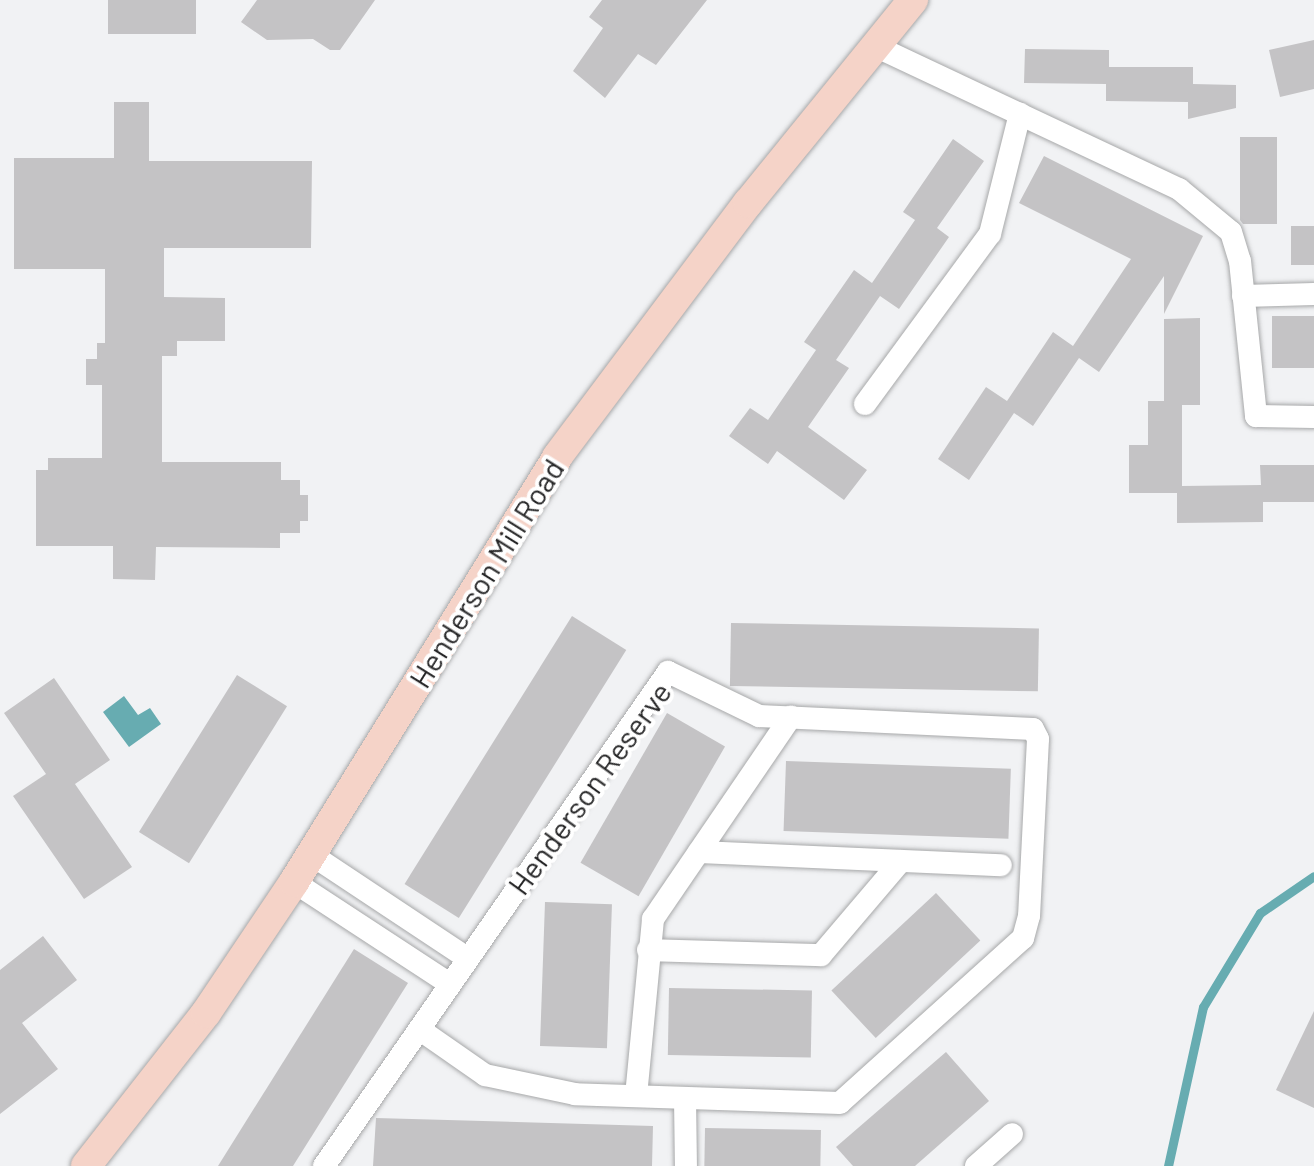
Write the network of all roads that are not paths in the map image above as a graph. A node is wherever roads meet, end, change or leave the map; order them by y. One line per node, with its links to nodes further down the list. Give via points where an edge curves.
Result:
1 (913, 0): 2 (street, Henderson Mill Road)
2 (877, 47): 3 (street); 10 (street, Henderson Mill Road, via 748,203 557,457)
3 (1020, 114): 5 (street, via 1192,199 1231,232); 6 (street, via 990,234)
4 (1314, 294): 5 (street)
5 (1243, 296): 7 (street, via 1256,416)
6 (865, 404)
7 (1314, 417)
8 (791, 717): 9 (street); 17 (street, Henderson Reserve, via 759,716 668,672); 21 (street, Henderson Reserve, via 1032,729 1038,739 1024,938 840,1102)
9 (699, 852): 11 (street); 16 (street, via 653,919)
10 (312, 855): 13 (street, Henderson Mill Road); 14 (street)
11 (902, 861): 12 (street); 16 (street, via 821,955)
12 (1001, 866)
13 (294, 882): 15 (street); 23 (street, Henderson Mill Road, via 206,1013)
14 (376, 898): 15 (street); 17 (street)
15 (358, 924): 18 (street)
16 (648, 950): 20 (street)
17 (467, 958): 18 (street, Henderson Reserve)
18 (450, 984): 19 (street, Henderson Reserve)
19 (420, 1029): 20 (street, Henderson Reserve, via 484,1075 575,1094); 24 (street, Henderson Reserve)
20 (636, 1096): 21 (street, Henderson Reserve)
21 (685, 1098): 25 (street)
22 (1012, 1134): 26 (street)
23 (86, 1166)
24 (324, 1166)
25 (686, 1166)
26 (976, 1166)

